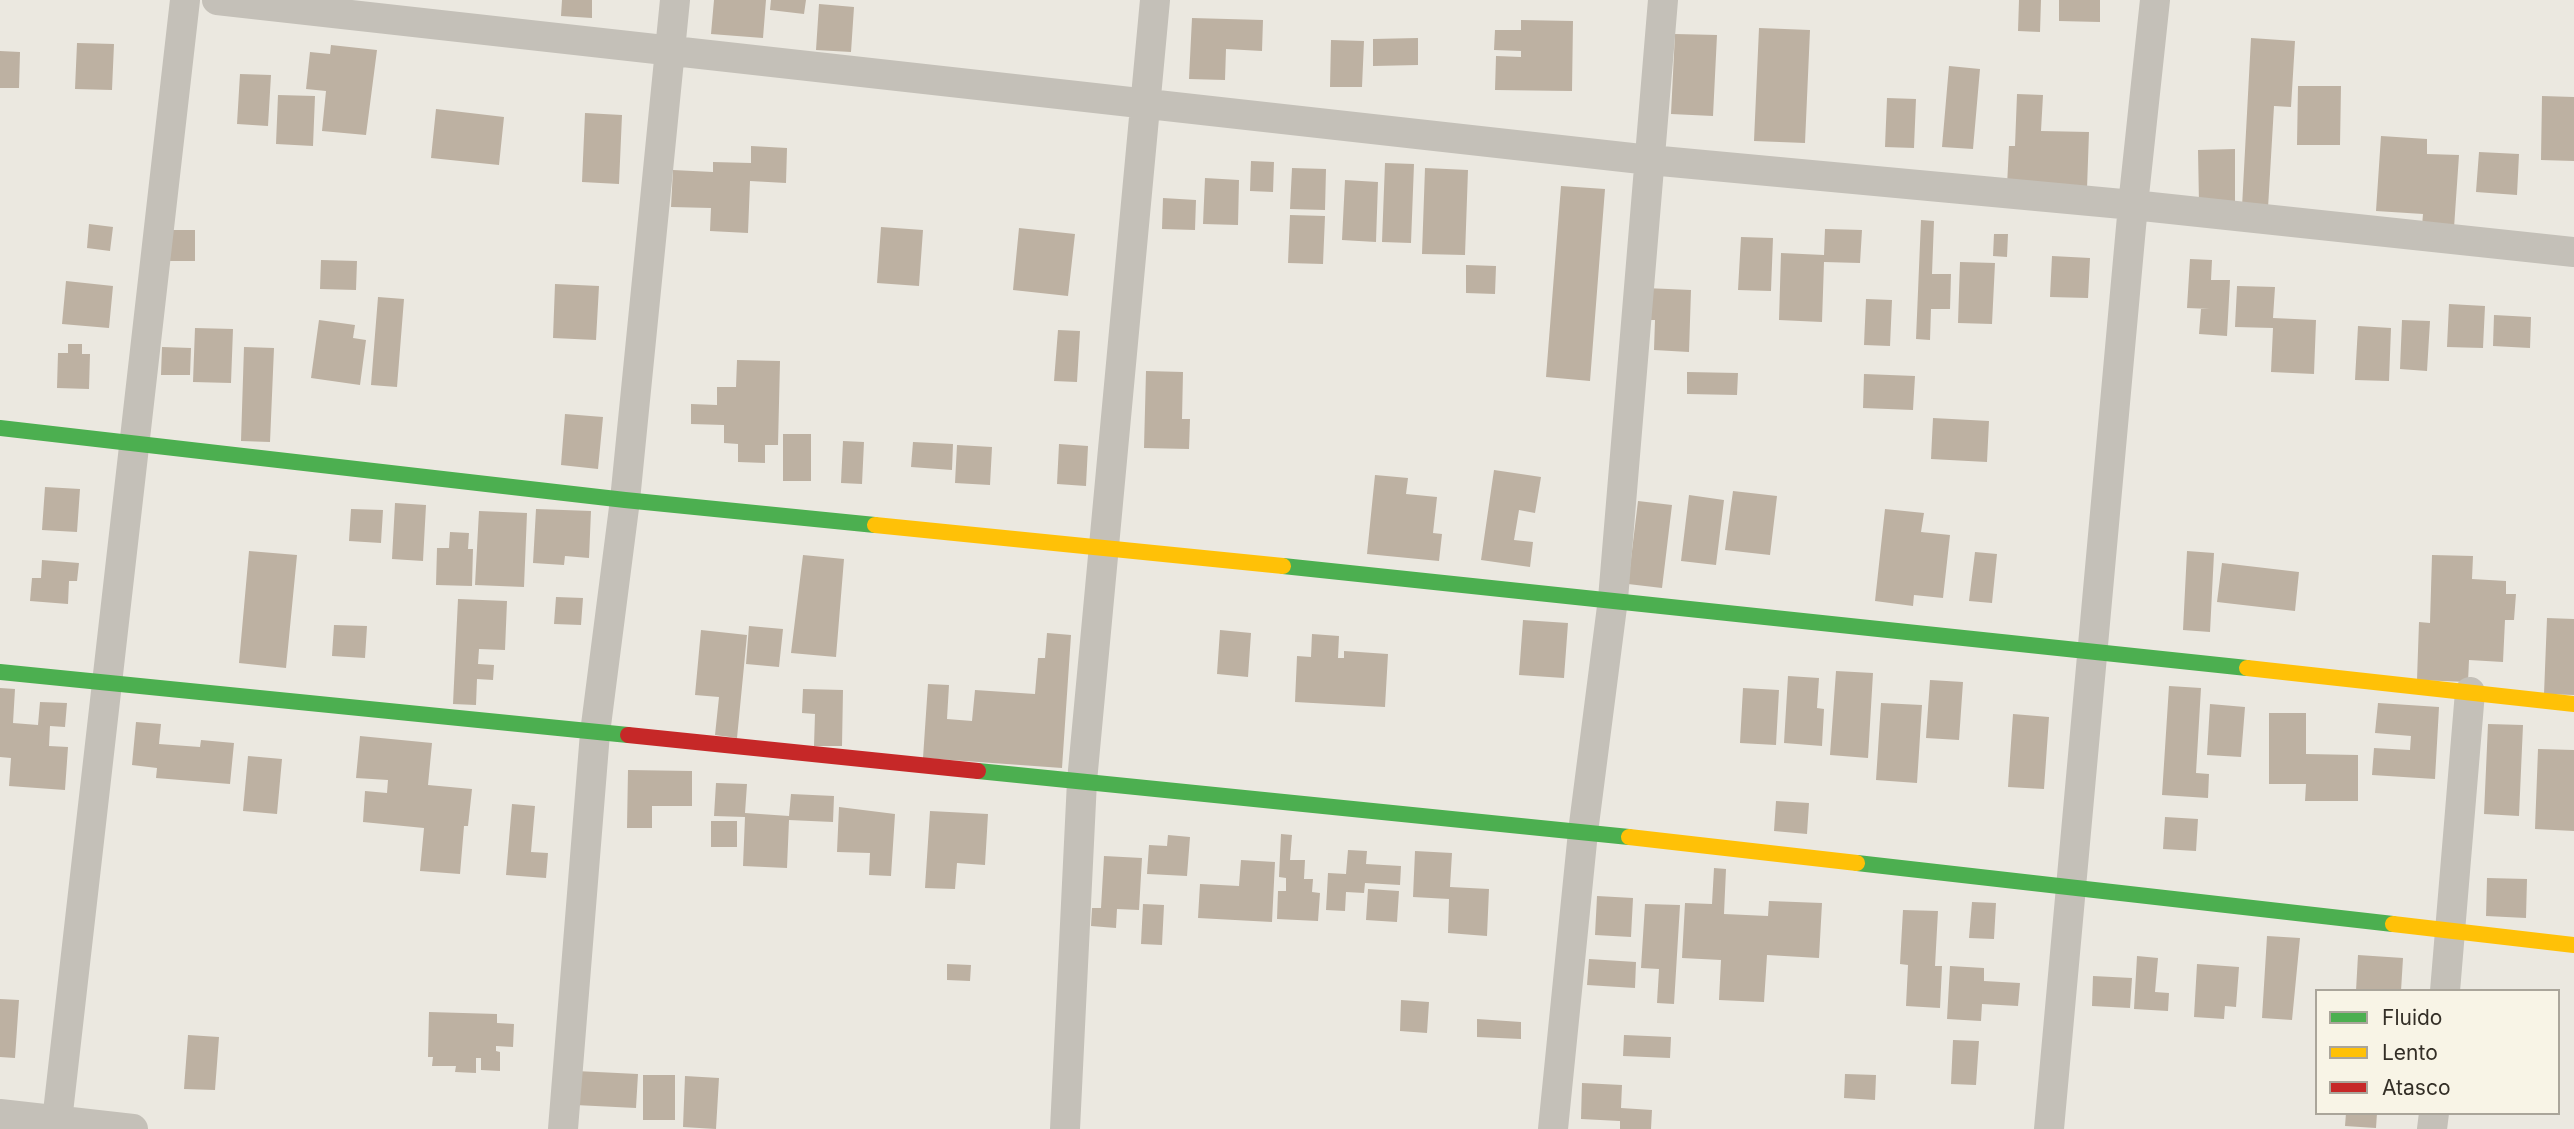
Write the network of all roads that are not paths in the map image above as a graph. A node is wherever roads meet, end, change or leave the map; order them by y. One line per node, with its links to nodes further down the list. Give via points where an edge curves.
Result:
1 (186, 0): 13 (street)
2 (217, 0): 7 (street)
3 (675, 0): 7 (street)
4 (1155, 0): 8 (street)
5 (1663, 0): 9 (street)
6 (2155, 0): 10 (street)
7 (670, 50): 8 (street); 14 (street)
8 (1144, 102): 9 (street); 15 (street)
9 (1650, 160): 10 (street); 16 (street)
10 (2133, 205): 11 (street); 17 (street)
11 (2574, 252)
12 (0, 428): 13 (street)
13 (135, 442): 14 (street); 19 (street)
14 (625, 500): 15 (street); 22 (street)
15 (1106, 548): 16 (street); 23 (street)
16 (1613, 598): 17 (street); 24 (street)
17 (2093, 652): 20 (street); 25 (street)
18 (0, 672): 19 (street)
19 (107, 684): 22 (street); 30 (street)
20 (2470, 692): 21 (street); 26 (street)
21 (2574, 704)
22 (595, 733): 23 (street); 32 (street)
23 (1083, 781): 24 (street); 33 (street)
24 (1583, 832): 25 (street); 34 (street)
25 (2073, 888): 26 (street); 35 (street)
26 (2451, 930): 27 (street); 28 (street)
27 (2574, 945)
28 (2445, 989)
29 (0, 1114): 30 (street)
30 (57, 1121): 31 (street)
31 (133, 1129)
32 (563, 1129)
33 (1065, 1129)
34 (1553, 1129)
35 (2049, 1129)

